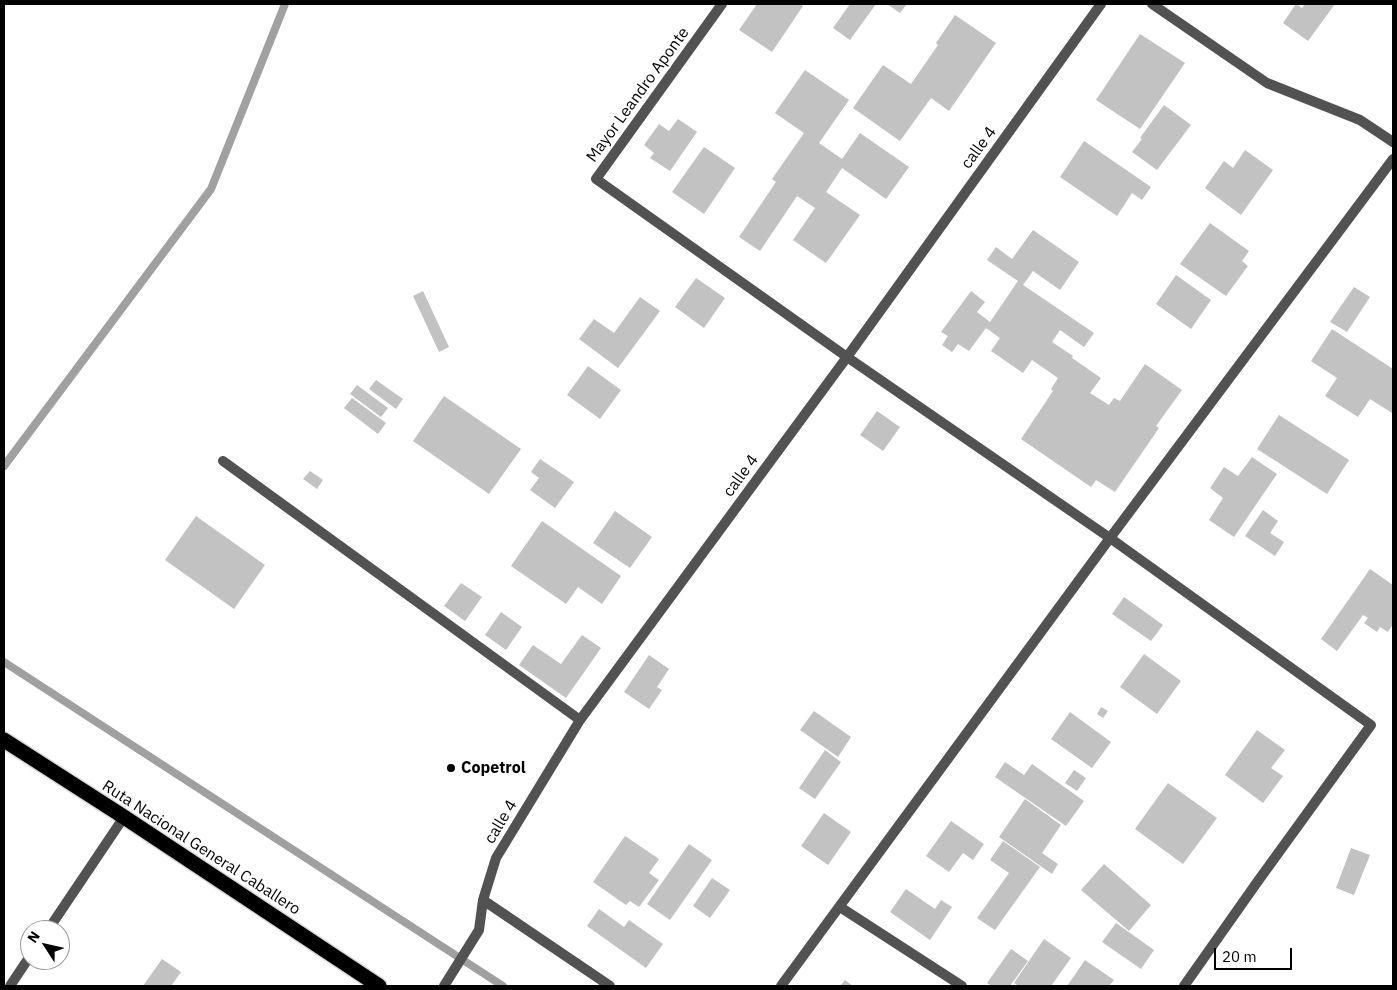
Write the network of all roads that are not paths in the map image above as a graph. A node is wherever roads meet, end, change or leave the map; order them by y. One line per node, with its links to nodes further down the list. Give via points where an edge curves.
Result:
1 (722, 4): 6 (street, Mayor Leandro Aponte, via 596,178)
2 (1101, 4): 6 (street, calle 4)
3 (1152, 4): 4 (street, via 1267,83 1360,120)
4 (1393, 142)
5 (1393, 159): 8 (street)
6 (847, 357): 8 (street); 9 (street, calle 4)
7 (223, 461): 9 (street)
8 (1110, 538): 13 (street); 22 (street, via 1371,725)
9 (580, 720): 12 (street, calle 4, via 496,858)
10 (4, 740): 11 (highway, Ruta Nacional General Caballero)
11 (124, 817): 14 (street); 18 (highway, Ruta Nacional General Caballero)
12 (483, 900): 16 (street, calle 4, via 479,930); 19 (street)
13 (840, 907): 20 (street); 21 (street)
14 (55, 920)
15 (21, 970): 17 (street)
16 (446, 982)
17 (10, 986)
18 (379, 986)
19 (610, 986)
20 (781, 986)
21 (962, 986)
22 (1184, 986)

